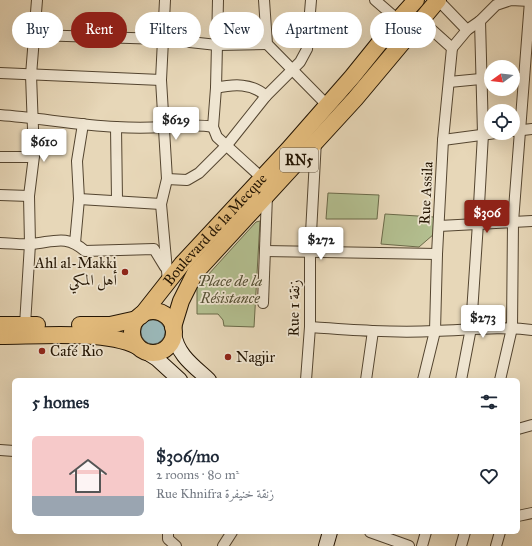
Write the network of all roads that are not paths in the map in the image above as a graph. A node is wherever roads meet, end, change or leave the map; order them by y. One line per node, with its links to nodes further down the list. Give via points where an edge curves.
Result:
1 (37, 0): 10 (street)
2 (165, 0): 11 (street)
3 (218, 0): 12 (street)
4 (264, 0): 22 (street)
5 (311, 0): 30 (street, via 307,49)
6 (375, 0): 13 (street)
7 (416, 0): 14 (main road, Boulevard de la Mecque / RN5)
8 (438, 0): 15 (main road, Boulevard de la Mecque / RN5); 17 (street)
9 (531, 2): 16 (street, via 511,0 496,5); 35 (street)
10 (36, 12)
11 (164, 12)
12 (218, 12)
13 (389, 12)
14 (405, 12)
15 (429, 12)
16 (480, 21): 17 (street); 29 (street)
17 (467, 30): 28 (street)
18 (436, 34): 28 (street)
19 (63, 36): 20 (street)
20 (135, 38)
21 (264, 44): 22 (street)
22 (267, 44): 30 (street)
23 (34, 48): 32 (street)
24 (162, 48): 36 (street)
25 (217, 48): 38 (street)
26 (375, 48): 42 (main road, Boulevard de la Mecque / RN5)
27 (399, 48): 52 (main road, Boulevard de la Mecque / RN5)
28 (452, 48): 37 (street, Rue Assila)
29 (484, 60)
30 (293, 70): 39 (street); 42 (street)
31 (0, 73): 32 (street)
32 (31, 75): 36 (street); 44 (street)
33 (484, 78): 37 (street)
34 (520, 78): 35 (street)
35 (524, 78): 41 (street)
36 (161, 80): 47 (street)
37 (449, 82): 53 (street, Rue Assila)
38 (216, 88): 39 (street, via 231,85 256,88); 48 (street)
39 (266, 96): 55 (street)
40 (485, 96): 51 (street)
41 (520, 104)
42 (327, 105): 58 (main road, Boulevard de la Mecque / RN5)
43 (0, 116): 44 (street)
44 (33, 119): 45 (street); 56 (street)
45 (83, 124): 46 (street); 63 (street, via 77,155)
46 (116, 127): 47 (street); 64 (street)
47 (165, 127): 48 (street); 59 (street)
48 (213, 127): 55 (street, via 217,137)
49 (532, 129): 50 (street)
50 (520, 130)
51 (482, 134): 53 (street); 68 (street)
52 (316, 140): 61 (main road, Boulevard de la Mecque / RN5); 74 (street, Rue 1 زنقة)
53 (443, 140): 69 (street, Rue Assila)
54 (516, 140): 67 (street)
55 (226, 145): 58 (street); 59 (street, via 193,178 182,181)
56 (34, 156): 57 (street); 62 (street)
57 (0, 157)
58 (262, 178): 76 (main road, Boulevard de la Mecque / RN5, via 182,264)
59 (167, 179): 65 (street)
60 (0, 195): 62 (street)
61 (267, 195): 73 (street); 84 (main road, Boulevard de la Mecque / RN5, via 195,273 181,301)
62 (29, 196): 72 (street)
63 (78, 199): 64 (street); 71 (street)
64 (117, 200): 65 (street)
65 (161, 204): 76 (street)
66 (532, 221): 67 (street)
67 (513, 222): 68 (street); 83 (street)
68 (478, 223): 69 (street); 82 (street)
69 (440, 226): 75 (street, Rue Assila)
70 (0, 243): 72 (street)
71 (75, 243): 72 (street, via 55,240); 76 (street, via 85,251 154,250)
72 (30, 244): 80 (street)
73 (265, 251): 74 (street); 77 (street)
74 (310, 252): 75 (street); 81 (street, Rue 1 زنقة)
75 (437, 254): 87 (street, Rue Assila)
76 (167, 276): 78 (main road, Boulevard de la Mecque / RN5)
77 (264, 303)
78 (139, 317): 80 (main road, via 110,325); 84 (main road, via 147,312 160,313 171,321); 89 (main road, RN5, via 132,329 134,341)
79 (0, 325): 80 (main road)
80 (26, 325)
81 (310, 327): 86 (street); 92 (street, Rue 1 زنقة)
82 (471, 328): 83 (street); 87 (street); 95 (street)
83 (512, 328): 85 (street); 96 (street)
84 (174, 330): 89 (main road, RN5, via 171,344 167,348 157,353); 91 (street, via 175,341 182,354)
85 (532, 330)
86 (373, 331): 87 (street); 93 (street)
87 (435, 332): 94 (street, Rue Assila)
88 (0, 336): 89 (main road, via 106,337 126,340)
89 (142, 349): 90 (street)
90 (178, 378)
91 (207, 378)
92 (306, 378)
93 (366, 378)
94 (424, 378)
95 (461, 378)
96 (500, 378)
97 (532, 425): 98 (street)
98 (520, 428)
99 (0, 450): 100 (street)
100 (12, 451)
101 (532, 512): 102 (street)
102 (520, 515)
103 (168, 534): 110 (street, via 168,539)
104 (231, 534): 111 (street)
105 (376, 534): 109 (street)
106 (425, 534): 113 (street)
107 (465, 534): 114 (street)
108 (499, 534): 115 (street)
109 (390, 539): 112 (street)
110 (176, 546)
111 (223, 546)
112 (410, 546)
113 (422, 546)
114 (462, 546)
115 (496, 546)

